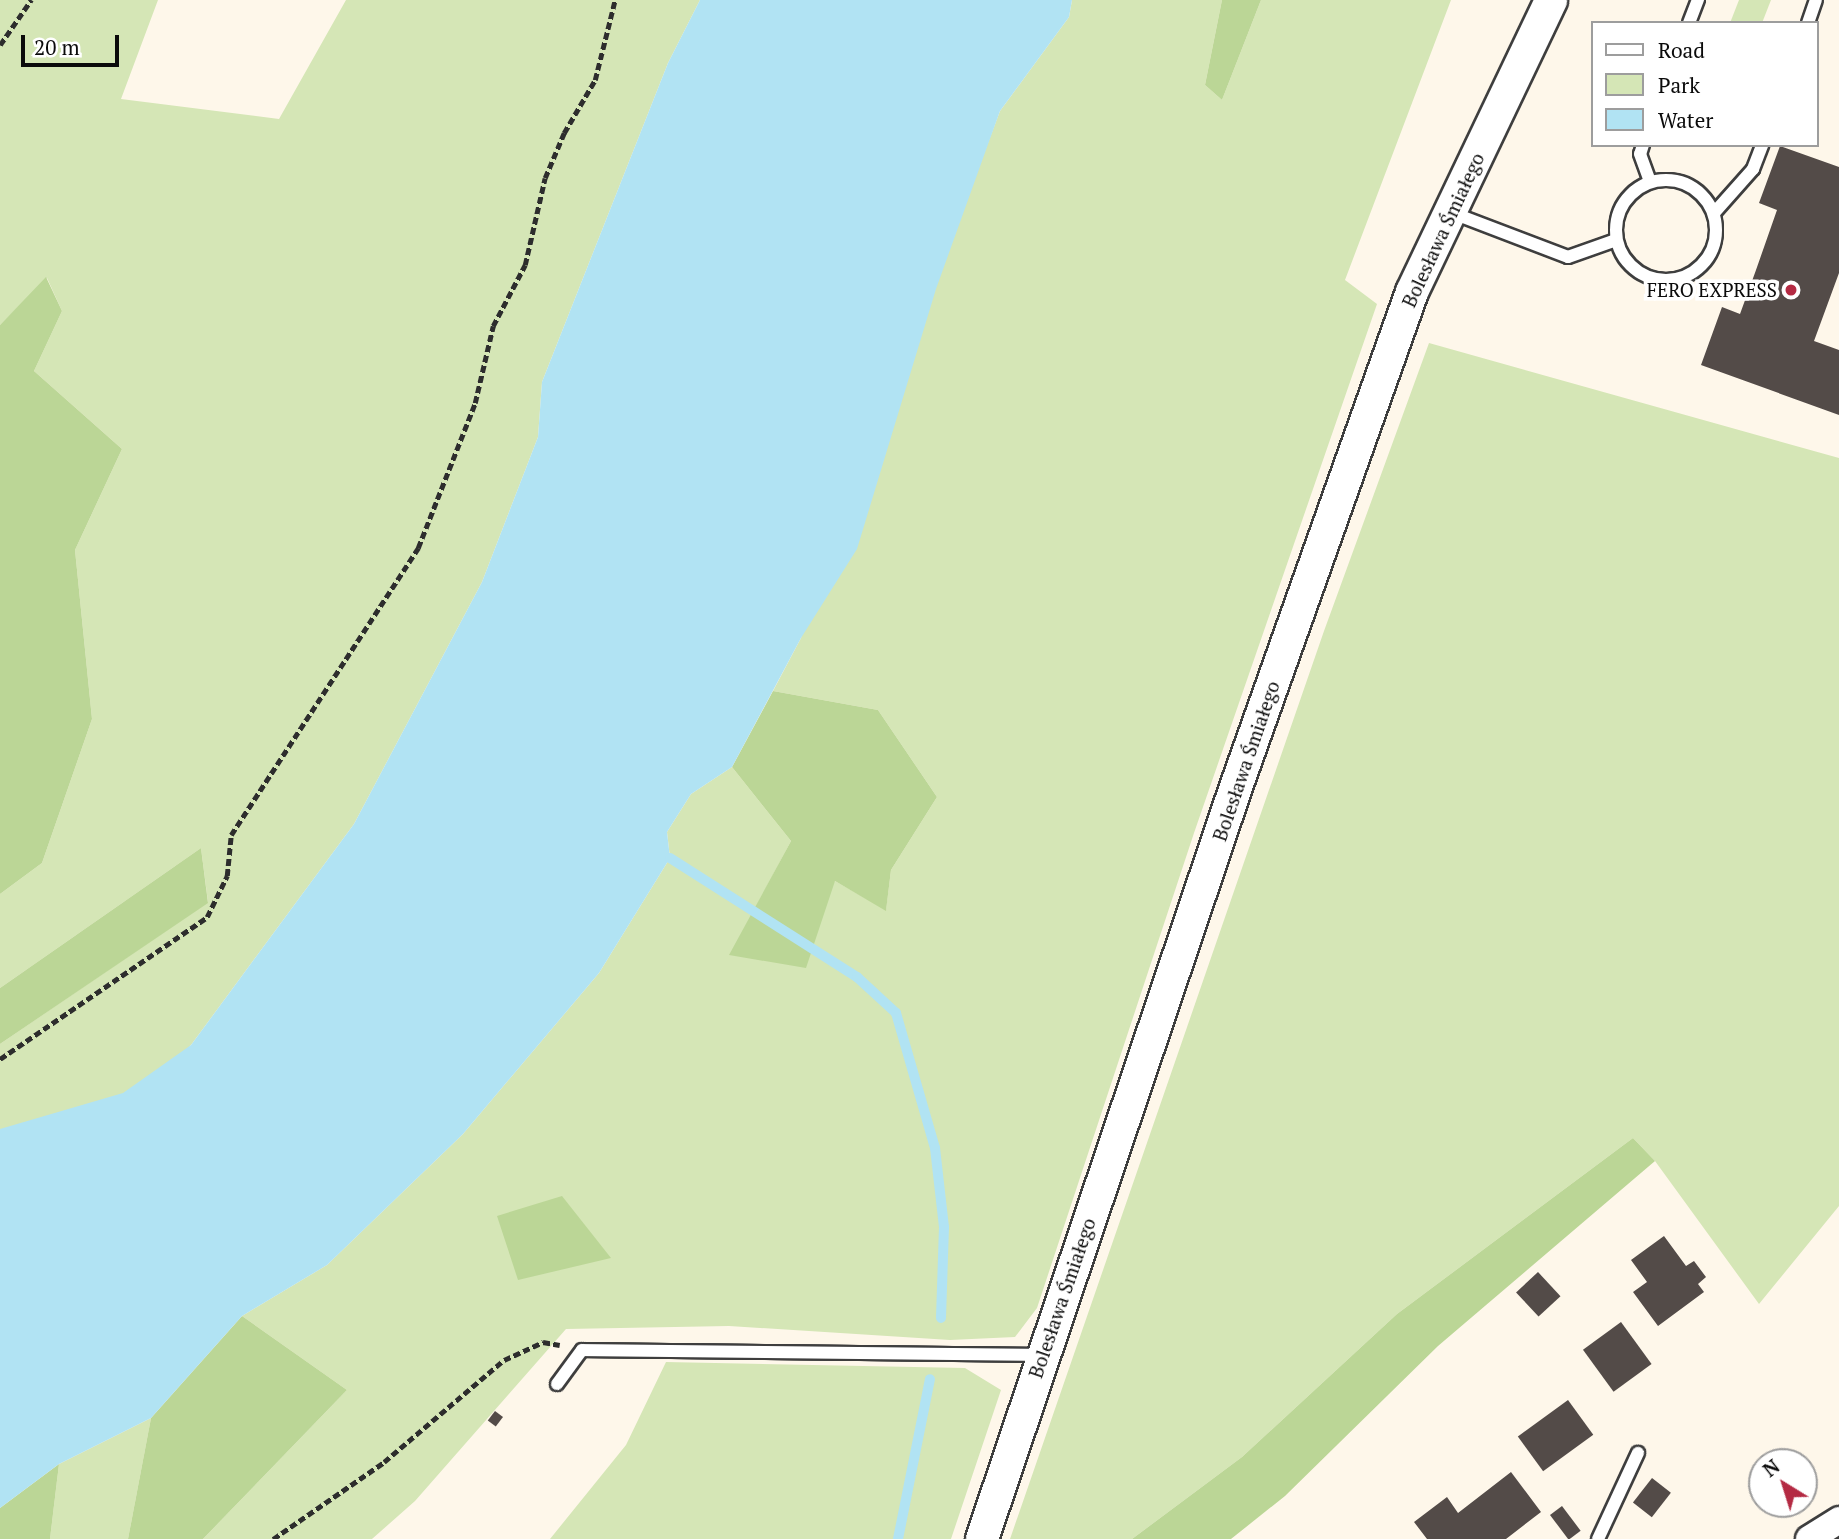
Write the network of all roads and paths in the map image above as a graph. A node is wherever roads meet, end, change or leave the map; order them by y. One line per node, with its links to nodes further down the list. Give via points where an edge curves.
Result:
1 (31, 0): 8 (path)
2 (615, 0): 15 (path, via 595,80 564,133 545,178 525,265 493,326 475,403 418,548 231,835 227,876 207,917)
3 (1550, 0): 12 (street, Bolesława Śmiałego)
4 (1698, 0): 6 (lane)
5 (1816, 0): 7 (lane)
6 (1690, 21)
7 (1809, 21)
8 (0, 45)
9 (1642, 147): 11 (lane, via 1640,154)
10 (1761, 147): 13 (lane, via 1753,169)
11 (1650, 181): 13 (lane, via 1681,181 1695,188); 14 (lane, via 1622,204)
12 (1450, 212): 14 (lane, via 1568,257); 17 (street, Bolesława Śmiałego, via 1412,292)
13 (1714, 213): 14 (lane, via 1713,249 1695,270 1670,280 1652,279 1635,270)
14 (1616, 240)
15 (0, 1059)
16 (582, 1350): 17 (lane); 18 (lane); 21 (path, via 544,1342 504,1360 384,1462)
17 (1043, 1355): 22 (street, Bolesława Śmiałego)
18 (557, 1384)
19 (1638, 1453): 23 (lane)
20 (1839, 1520): 24 (street)
21 (273, 1539)
22 (982, 1539)
23 (1598, 1539)
24 (1809, 1539)

